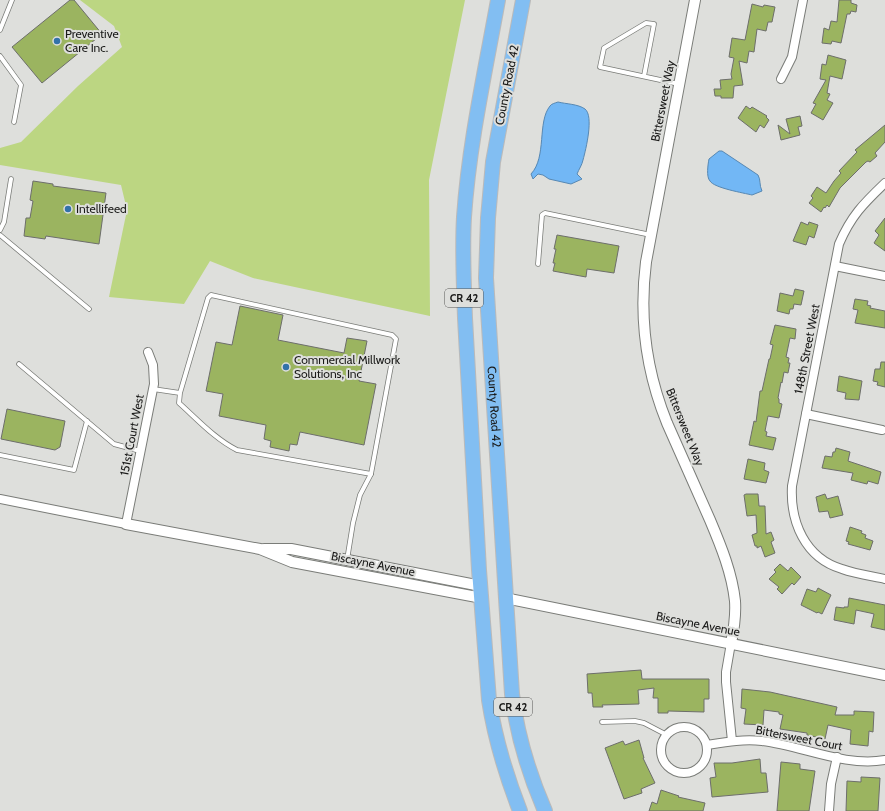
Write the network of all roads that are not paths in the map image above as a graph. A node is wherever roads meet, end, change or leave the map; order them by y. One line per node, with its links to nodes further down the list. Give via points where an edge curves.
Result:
1 (12, 0): 6 (lane)
2 (498, 0): 36 (highway, County Road 42 / CR 42, via 474,134 464,217 465,318)
3 (523, 0): 37 (highway, County Road 42 / CR 42, via 493,162 486,246)
4 (695, 0): 10 (street, Bittersweet Way)
5 (803, 0): 9 (street, via 792,57)
6 (0, 30)
7 (0, 56): 11 (lane, via 21,85)
8 (644, 76): 8 (lane, via 600,67 604,48 646,22 654,24); 10 (lane)
9 (782, 79)
10 (680, 84): 16 (street, Bittersweet Way)
11 (14, 122)
12 (11, 179): 14 (lane, via 4,222)
13 (885, 183): 18 (street, 148th Street West, via 857,211 846,227 839,244)
14 (0, 230)
15 (0, 235): 20 (lane)
16 (651, 235): 17 (lane, via 545,213 542,215); 38 (street, Bittersweet Way, via 643,295 643,321 648,356 667,422 727,564 735,602)
17 (538, 264)
18 (835, 266): 19 (street); 25 (street, 148th Street West)
19 (885, 276)
20 (89, 309)
21 (148, 352): 23 (street, 151st Court West, via 153,365)
22 (19, 364): 26 (lane)
23 (153, 389): 24 (lane); 28 (street, 151st Court West)
24 (180, 393): 30 (lane, via 179,403 237,450); 30 (lane, via 210,295 392,335 396,339)
25 (806, 414): 27 (street); 35 (street, 148th Street West, via 791,500 800,533 810,550 825,562 842,569)
26 (87, 421): 28 (lane, via 114,444); 29 (lane, via 74,470)
27 (882, 430)
28 (141, 451): 32 (street, 151st Court West)
29 (0, 455)
30 (371, 474): 34 (lane, via 360,495)
31 (0, 498): 32 (street)
32 (126, 524): 33 (street, Biscayne Avenue)
33 (260, 549): 34 (street, Biscayne Avenue, via 291,549); 36 (street, Biscayne Avenue, via 292,562)
34 (347, 560): 36 (street, Biscayne Avenue)
35 (885, 578)
36 (481, 592): 46 (highway, County Road 42 / CR 42, via 492,720)
37 (505, 598): 38 (street, Biscayne Avenue); 47 (highway, County Road 42 / CR 42, via 514,713 529,770)
38 (731, 644): 39 (street, Biscayne Avenue); 42 (street, Bittersweet Way, via 726,682)
39 (885, 675)
40 (602, 722): 41 (lane, via 636,721)
41 (667, 734): 43 (street, via 675,729 691,728 699,732); 43 (street, via 662,744 661,756 667,766 678,773 686,774 700,768 708,753)
42 (732, 741): 43 (street, Bittersweet Court); 44 (street, Bittersweet Court, via 763,741)
43 (707, 745)
44 (837, 757): 45 (street, Bittersweet Court, via 867,762); 48 (street)
45 (885, 760)
46 (520, 811)
47 (545, 811)
48 (829, 811)

